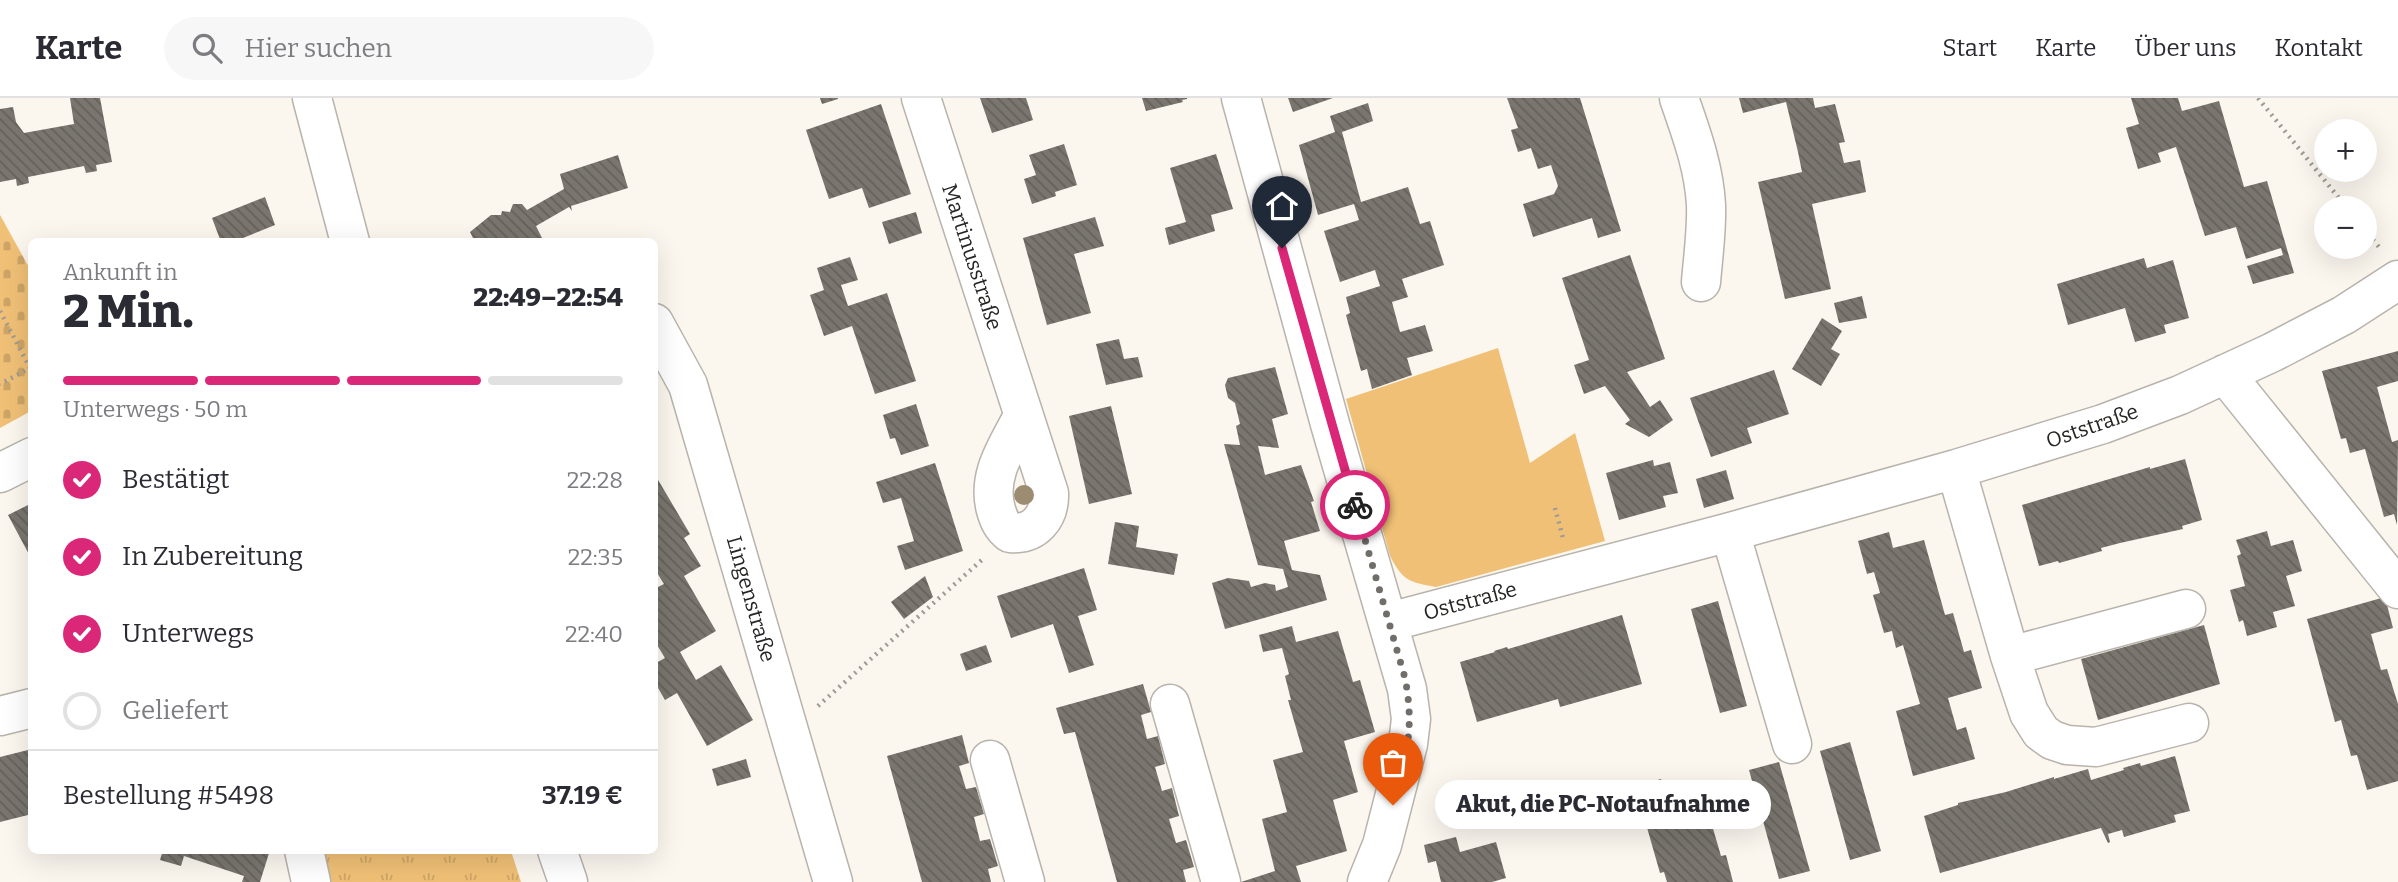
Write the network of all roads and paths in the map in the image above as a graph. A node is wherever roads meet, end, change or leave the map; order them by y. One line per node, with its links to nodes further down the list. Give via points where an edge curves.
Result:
1 (312, 98): 7 (street)
2 (921, 98): 16 (street, Martinusstraße)
3 (1241, 98): 24 (street, via 1330,424)
4 (1679, 98): 9 (street, via 1703,179 1706,206)
5 (2258, 98): 6 (path)
6 (2337, 196)
7 (349, 238)
8 (2398, 280): 14 (street, Oststraße, via 2322,327)
9 (1701, 282)
10 (0, 311): 12 (path)
11 (658, 330): 30 (street, Lingenstraße, via 688,385)
12 (28, 363)
13 (28, 370): 15 (path)
14 (2225, 374): 18 (street, Oststraße, via 2103,424); 22 (street)
15 (0, 384)
16 (1023, 416): 20 (street, via 992,484 998,516); 20 (street, Martinusstraße, via 1050,502 1033,529)
17 (28, 459): 19 (street)
18 (1956, 469): 21 (street, Oststraße); 25 (street)
19 (0, 474)
20 (1010, 533): 30 (path)
21 (1730, 533): 24 (street, Oststraße); 31 (street)
22 (2398, 589)
23 (2186, 609): 25 (street)
24 (1390, 622): 40 (street, via 1405,678 1411,726 1382,845)
25 (2011, 656): 29 (street, via 2032,720 2059,743 2096,747)
26 (1170, 704): 39 (street)
27 (28, 709): 28 (street)
28 (0, 716)
29 (2189, 723)
30 (789, 731): 37 (street, Lingenstraße)
31 (1792, 744)
32 (990, 760): 38 (street)
33 (305, 854): 35 (street)
34 (558, 854): 36 (street)
35 (311, 882)
36 (568, 882)
37 (833, 882)
38 (1025, 882)
39 (1221, 882)
40 (1367, 882)

